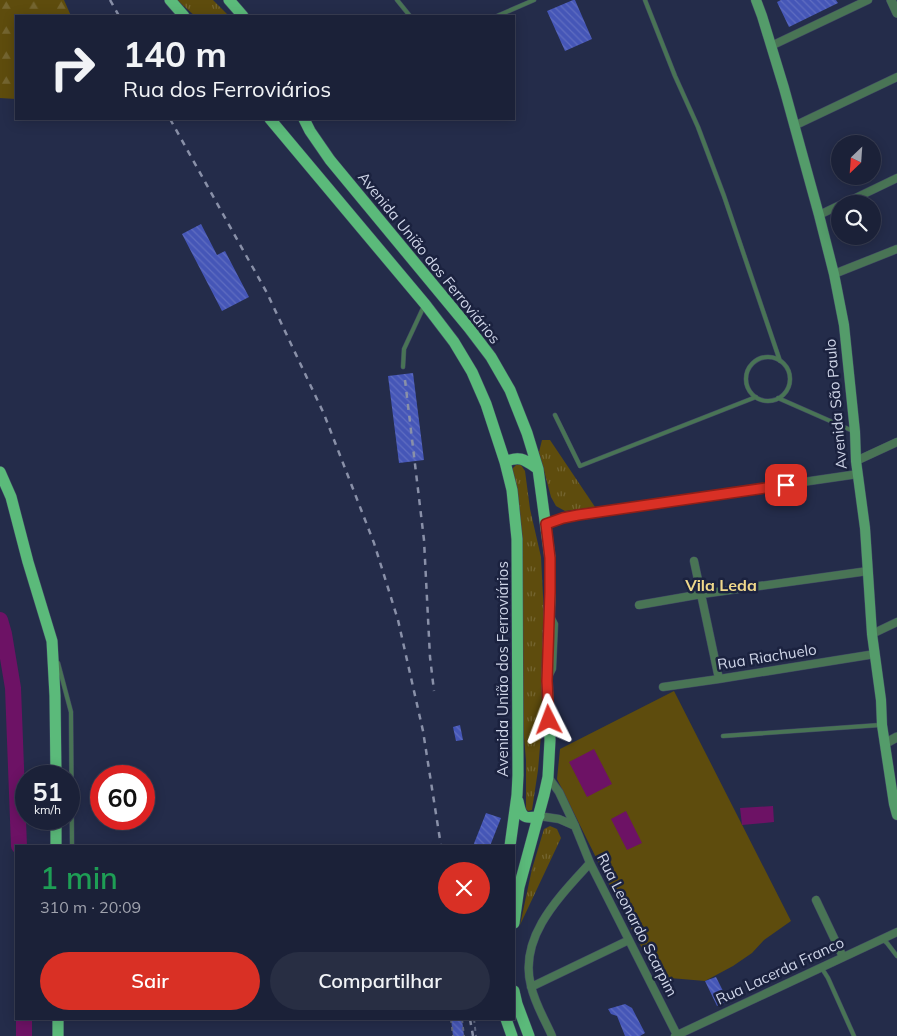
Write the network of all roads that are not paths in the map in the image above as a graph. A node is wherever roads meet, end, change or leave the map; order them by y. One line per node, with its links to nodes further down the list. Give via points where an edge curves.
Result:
1 (170, 0): 10 (main road)
2 (228, 0): 11 (main road)
3 (397, 0): 12 (lane)
4 (534, 0): 13 (lane)
5 (645, 0): 26 (lane, via 698,126)
6 (756, 0): 14 (main road, Avenida São Paulo)
7 (868, 0): 14 (street)
8 (891, 0): 9 (street)
9 (897, 13)
10 (183, 15)
11 (242, 15)
12 (409, 15)
13 (499, 15)
14 (771, 46): 18 (main road, Avenida São Paulo)
15 (897, 76): 18 (street)
16 (271, 120): 25 (main road, Avenida União dos Ferroviários)
17 (304, 120): 35 (main road, Avenida União dos Ferroviários, via 330,160 491,357 510,390)
18 (794, 126): 22 (main road, Avenida São Paulo)
19 (897, 178): 20 (street)
20 (862, 195)
21 (831, 209): 22 (street)
22 (819, 215): 24 (main road, Avenida São Paulo)
23 (897, 249): 24 (street)
24 (834, 274): 31 (main road, Avenida São Paulo, via 844,325)
25 (425, 304): 27 (lane, via 404,349); 34 (main road, Avenida União dos Ferroviários, via 472,372)
26 (780, 361): 28 (lane, via 769,357 758,359 749,366 748,388); 29 (lane, via 788,369 790,380 786,391)
27 (403, 367)
28 (756, 397): 29 (lane, via 766,401); 30 (lane, via 580,466)
29 (778, 398): 31 (lane)
30 (555, 415)
31 (855, 432): 33 (main road, Avenida São Paulo)
32 (897, 442): 33 (street)
33 (856, 461): 37 (main road, Avenida São Paulo)
34 (505, 462): 35 (main road, via 522,459); 55 (main road, Avenida União dos Ferroviários, via 512,490 517,539)
35 (538, 469): 38 (main road, Avenida União dos Ferroviários)
36 (0, 472): 45 (main road, via 11,497)
37 (858, 474): 38 (street, via 578,515); 40 (main road, Avenida São Paulo)
38 (546, 524): 54 (main road, Avenida União dos Ferroviários, via 550,558)
39 (694, 561): 41 (street)
40 (868, 571): 41 (street); 44 (main road, Avenida São Paulo)
41 (702, 594): 42 (street); 47 (street)
42 (639, 605)
43 (897, 622): 44 (street)
44 (872, 634): 46 (main road, Avenida São Paulo)
45 (52, 641): 53 (main road); 62 (lane, via 71,712)
46 (875, 654): 47 (street, Rua Riachuelo); 49 (main road, Avenida São Paulo)
47 (719, 679): 48 (street, Rua Riachuelo)
48 (662, 687)
49 (882, 725): 50 (lane); 52 (main road, Avenida São Paulo)
50 (722, 736)
51 (897, 737): 52 (street)
52 (886, 742): 56 (main road, Avenida São Paulo)
53 (56, 765)
54 (548, 777): 58 (main road, Avenida União dos Ferroviários); 59 (street, Rua Leonardo Scarpim)
55 (517, 795): 58 (main road, via 524,817); 63 (main road, Avenida União dos Ferroviários)
56 (896, 804): 57 (main road, Avenida São Paulo)
57 (897, 815)
58 (539, 816): 59 (street, via 559,818); 66 (main road, Avenida União dos Ferroviários, via 519,887)
59 (575, 826): 64 (street, Rua Leonardo Scarpim)
60 (56, 830): 61 (main road)
61 (56, 845)
62 (72, 845)
63 (510, 845)
64 (590, 863): 69 (street, Rua Leonardo Scarpim); 73 (street, via 546,915 528,963)
65 (816, 900): 71 (street)
66 (515, 916)
67 (897, 932): 68 (street, Rua Lacerda Franco)
68 (882, 939): 70 (lane); 71 (street, Rua Lacerda Franco)
69 (628, 940): 73 (street); 79 (street, Rua Leonardo Scarpim)
70 (897, 956)
71 (843, 957): 72 (street, Rua Lacerda Franco)
72 (822, 967): 79 (street, Rua Lacerda Franco); 80 (lane)
73 (531, 988): 78 (street)
74 (515, 995): 77 (main road)
75 (506, 1020): 76 (main road)
76 (512, 1036)
77 (529, 1036)
78 (552, 1036)
79 (676, 1036)
80 (854, 1036)

